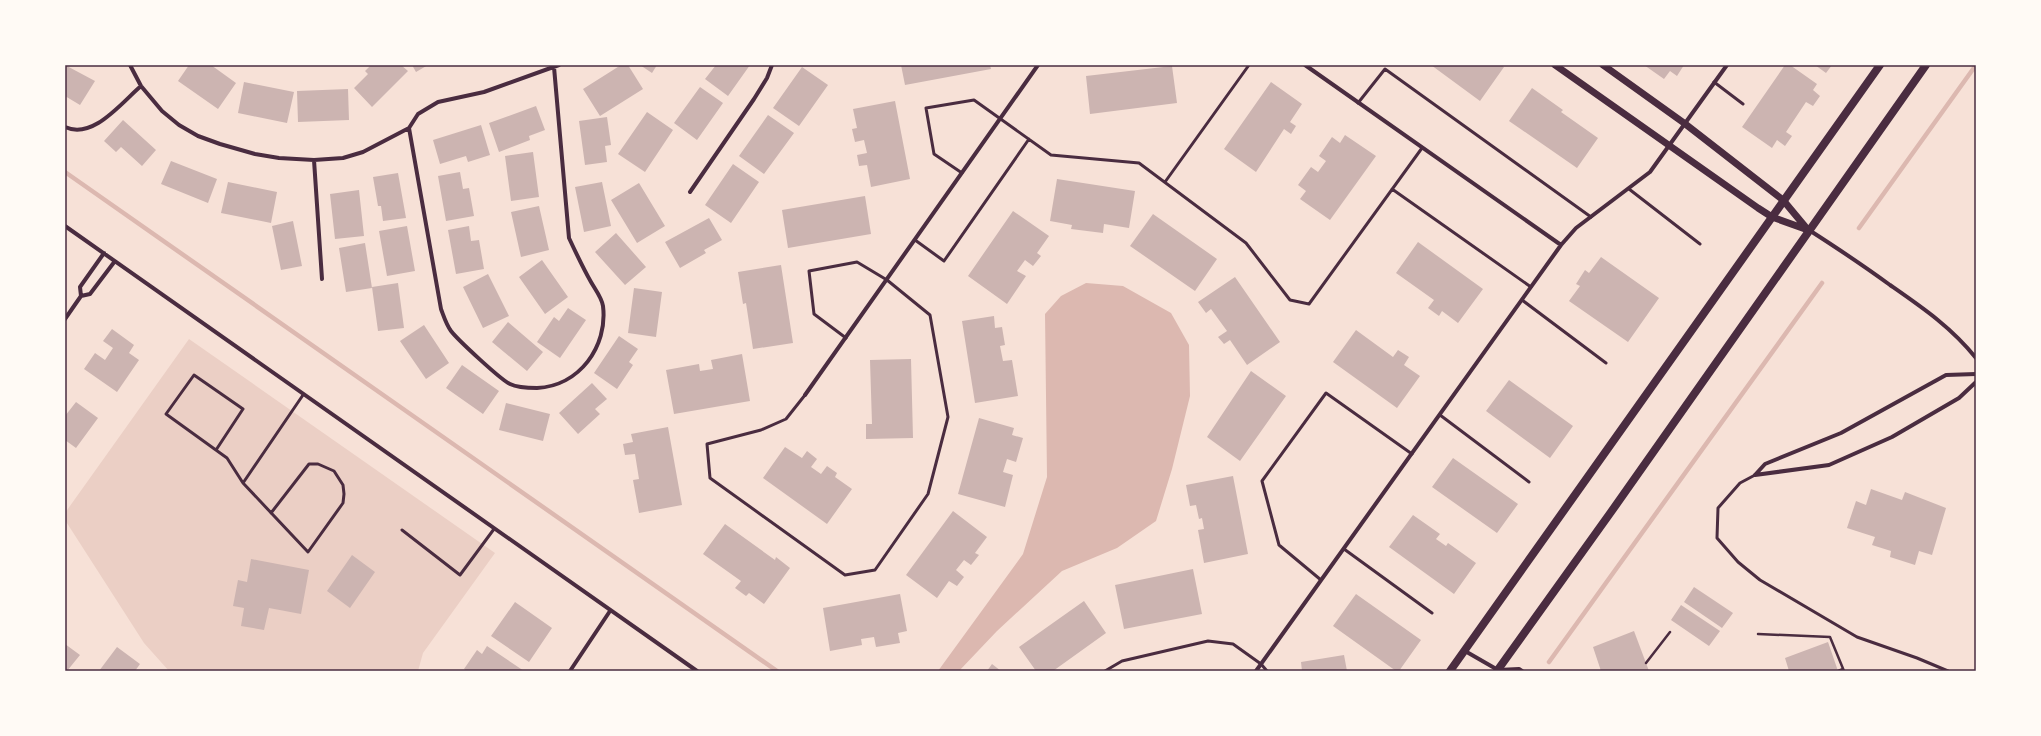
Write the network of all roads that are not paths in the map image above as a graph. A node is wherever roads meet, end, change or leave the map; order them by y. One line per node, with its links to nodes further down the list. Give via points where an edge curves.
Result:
1 (130, 65): 13 (street)
2 (772, 65): 28 (street, via 754,99)
3 (1038, 65): 16 (street)
4 (1248, 65): 25 (lane)
5 (1305, 65): 14 (street)
6 (1555, 65): 21 (street)
7 (1602, 65): 17 (street)
8 (1727, 65): 12 (street)
9 (1880, 65): 29 (main road)
10 (1926, 65): 33 (main road)
11 (556, 66): 19 (street, via 484,92 438,102 418,114); 19 (street, via 569,238 603,304 604,322 593,356 576,373 556,384 532,388 509,384 460,340 445,321)
12 (1714, 82): 15 (lane); 17 (street)
13 (141, 86): 18 (street, via 94,127 82,131); 23 (street, via 162,111 198,136 255,154)
14 (1358, 103): 22 (street); 30 (lane, via 1385,69)
15 (1743, 104)
16 (1001, 118): 20 (lane); 24 (street); 24 (lane, via 974,100 926,108 934,154)
17 (1684, 123): 21 (street); 29 (street)
18 (65, 127)
19 (409, 128): 23 (street, via 363,152 343,158)
20 (1028, 139): 25 (lane, via 1051,155 1139,163); 34 (lane, via 944,261)
21 (1668, 146): 27 (street, via 1650,172); 31 (street)
22 (1422, 148): 26 (lane); 36 (street)
23 (314, 160): 39 (street)
24 (962, 173): 34 (street)
25 (1164, 182): 26 (lane, via 1246,243 1290,300 1309,304)
26 (1392, 189): 41 (lane)
27 (1629, 189): 30 (street); 35 (lane)
28 (690, 192)
29 (1783, 200): 31 (main road); 33 (street)
30 (1591, 217): 36 (street, via 1576,228)
31 (1772, 217): 33 (street); 65 (main road)
32 (65, 226): 37 (street)
33 (1808, 230): 46 (street, via 1838,248 1943,323); 73 (main road)
34 (915, 240): 40 (street)
35 (1700, 244)
36 (1561, 245): 41 (street)
37 (104, 253): 38 (street); 42 (street, via 80,287)
38 (115, 261): 42 (street, via 90,294); 50 (street)
39 (322, 279)
40 (887, 280): 45 (street); 45 (lane, via 857,262 809,271 814,314); 51 (lane, via 930,315 948,417 928,494 875,570 845,575 710,478 707,444 761,430 786,419)
41 (1531, 287): 43 (street)
42 (81, 296): 44 (street)
43 (1522, 300): 47 (lane); 52 (street)
44 (65, 319)
45 (846, 338): 51 (street)
46 (1976, 358)
47 (1606, 363)
48 (1976, 374): 55 (street, via 1946,375 1841,433 1766,464)
49 (1976, 382): 55 (street, via 1959,398 1892,437 1829,465)
50 (303, 395): 57 (lane); 59 (street)
51 (805, 395)
52 (1440, 415): 54 (street); 56 (lane)
53 (216, 450): 53 (lane, via 166,414 194,375 243,409); 57 (lane, via 227,458)
54 (1412, 454): 61 (street); 62 (lane, via 1326,393 1262,481 1279,545)
55 (1755, 475): 75 (lane, via 1740,483 1718,508 1717,538 1738,562 1760,580 1857,637)
56 (1529, 482)
57 (243, 483): 58 (lane)
58 (271, 513): 58 (lane, via 308,552 343,503 344,490 340,477 326,466 309,464)
59 (494, 529): 60 (lane, via 460,575); 63 (street)
60 (402, 530)
61 (1344, 549): 62 (street); 64 (lane)
62 (1322, 580): 66 (street)
63 (610, 611): 67 (street); 68 (street)
64 (1432, 613)
65 (1465, 650): 72 (main road); 73 (street)
66 (1261, 664): 69 (lane, via 1233,644 1208,641 1122,661); 70 (street); 71 (lane)
67 (570, 671)
68 (697, 671)
69 (1105, 671)
70 (1256, 671)
71 (1267, 671)
72 (1450, 671)
73 (1498, 671): 74 (street)
74 (1522, 671)
75 (1948, 671)

